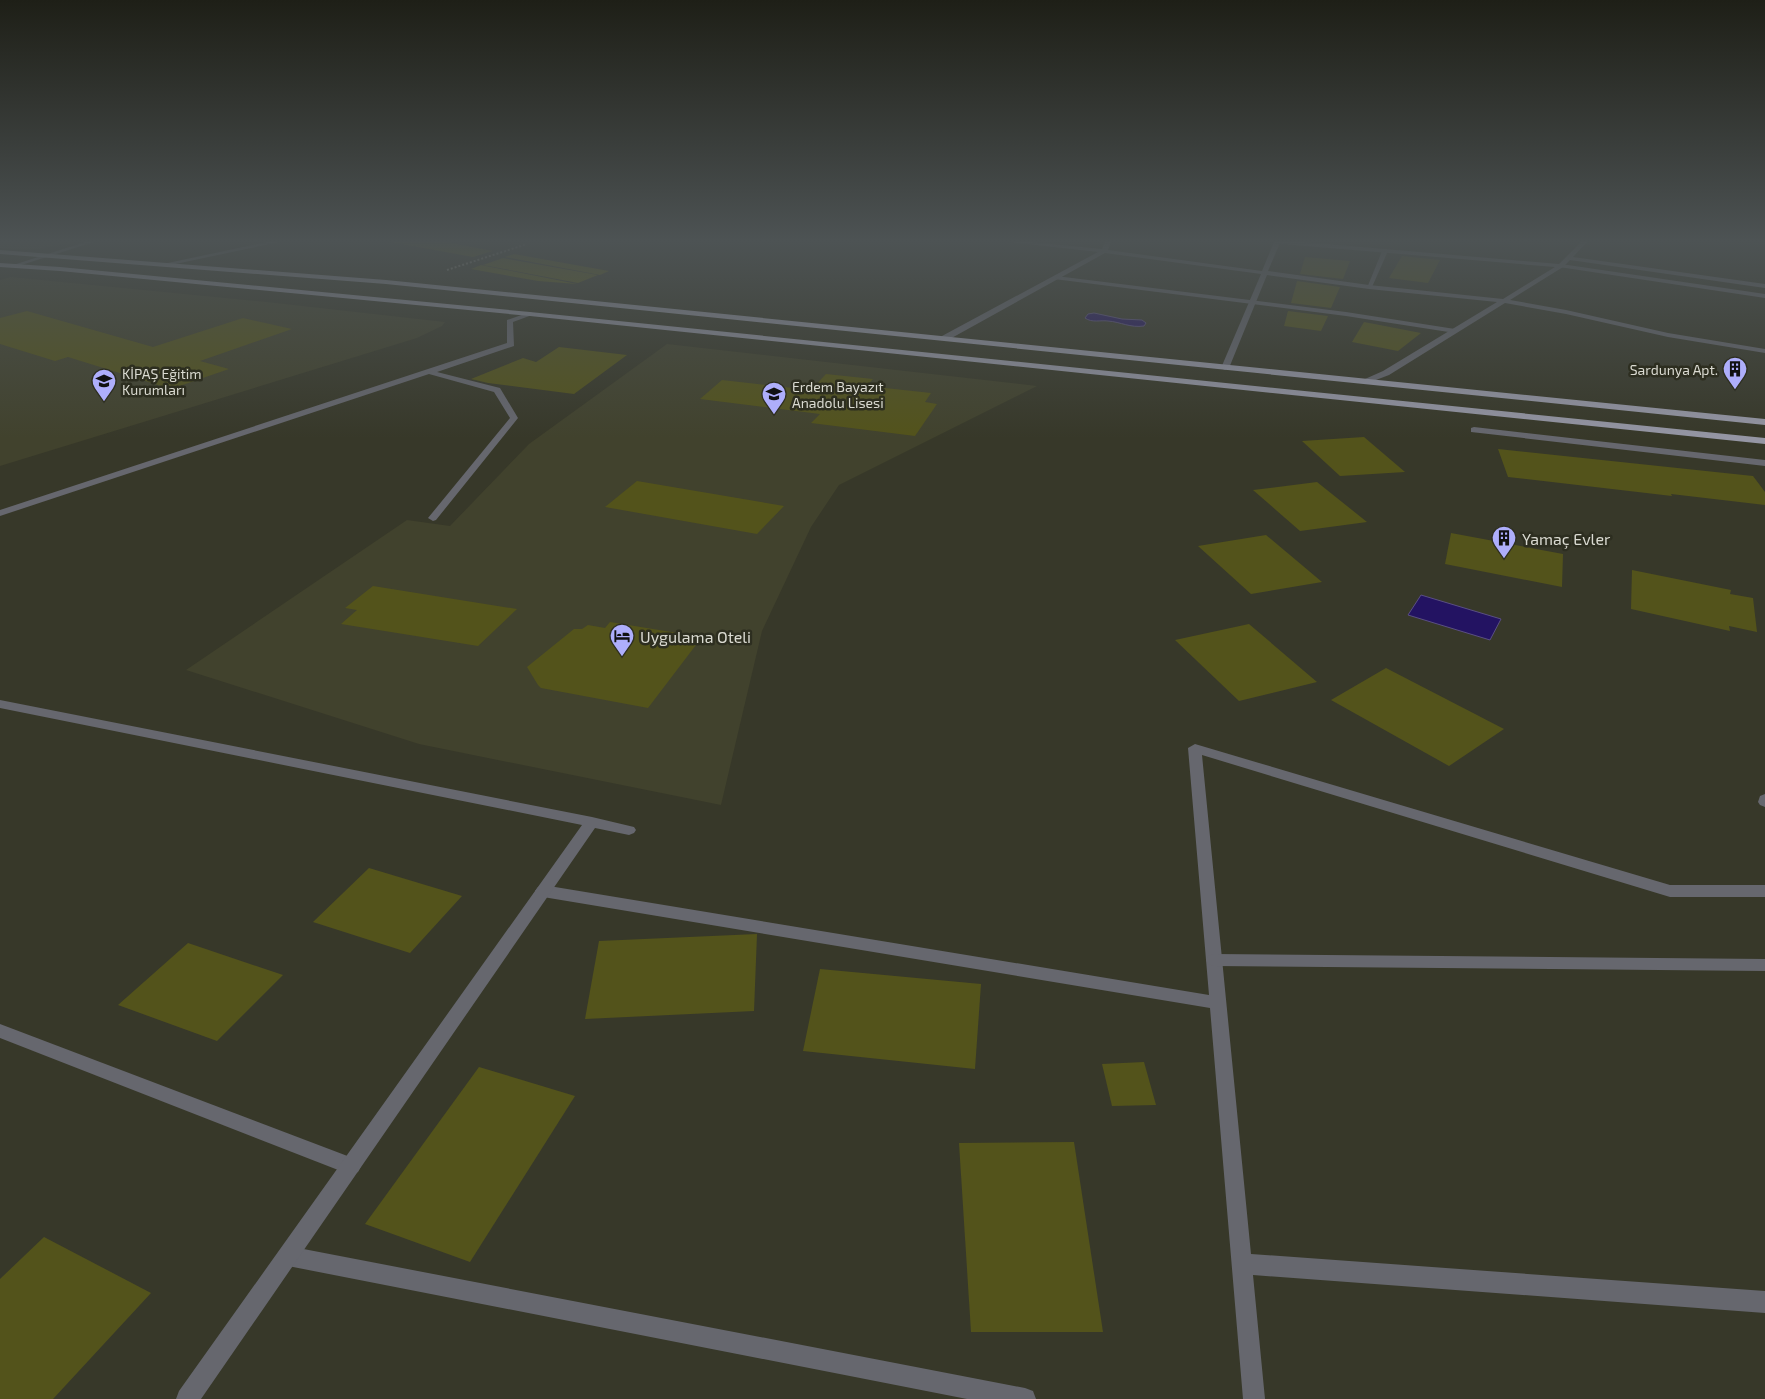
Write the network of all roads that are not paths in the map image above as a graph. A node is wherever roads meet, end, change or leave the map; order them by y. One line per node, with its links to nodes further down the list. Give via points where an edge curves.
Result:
1 (458, 307): 8 (main road)
2 (638, 307): 10 (main road)
3 (1002, 307): 10 (street)
4 (1250, 307): 12 (street)
5 (1289, 307): 9 (street)
6 (1494, 307): 9 (street)
7 (1539, 307): 11 (street, via 1668,335)
8 (530, 314): 13 (street, via 509,321 511,344); 17 (main road)
9 (1455, 331): 14 (street)
10 (945, 338): 12 (main road)
11 (1765, 351)
12 (1225, 368): 14 (main road)
13 (429, 372): 19 (street); 20 (street, via 497,390 514,418)
14 (1368, 381): 15 (main road)
15 (1765, 422)
16 (1474, 430): 18 (street)
17 (1765, 441)
18 (1765, 463)
19 (0, 512)
20 (432, 518)
21 (0, 704): 22 (street)
22 (592, 822): 23 (street); 25 (street)
23 (629, 830)
24 (1765, 891): 26 (street, via 1670,891 1195,748)
25 (543, 892): 28 (street); 30 (street)
26 (1214, 960): 27 (street); 28 (street)
27 (1765, 965)
28 (1218, 1002): 32 (street)
29 (0, 1031): 30 (street)
30 (351, 1166): 31 (street)
31 (288, 1256): 34 (street); 35 (street)
32 (1242, 1264): 33 (street); 36 (street)
33 (1765, 1302)
34 (187, 1399)
35 (1025, 1399)
36 (1254, 1399)

